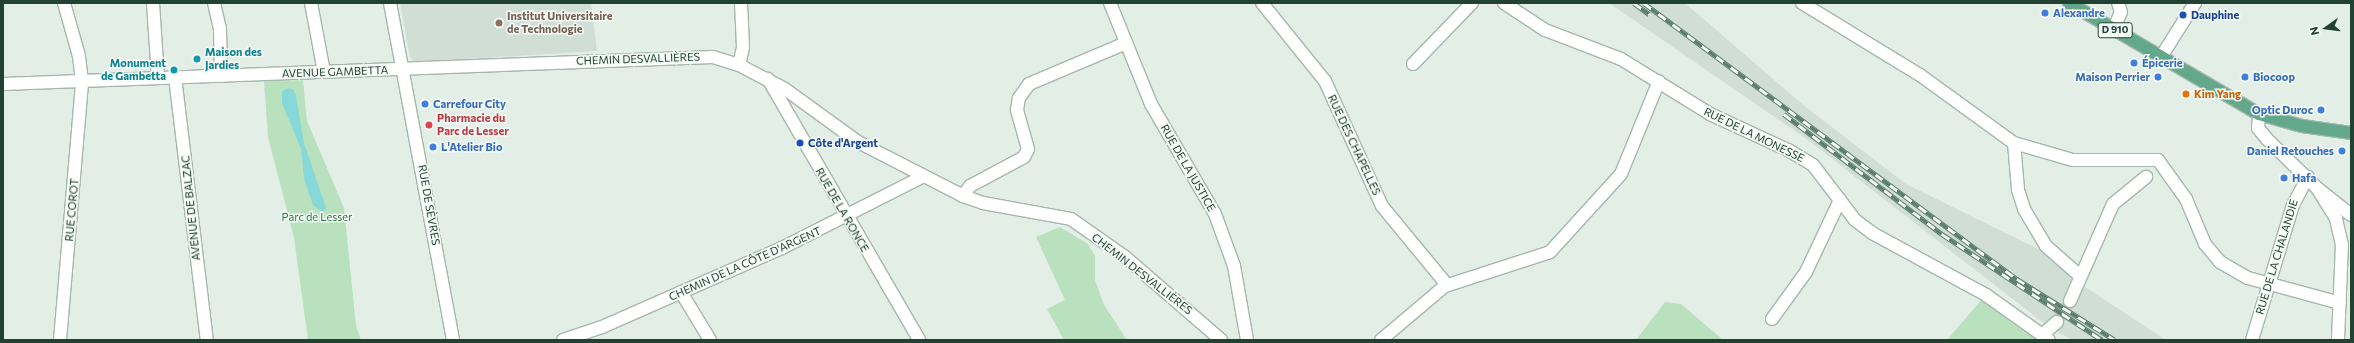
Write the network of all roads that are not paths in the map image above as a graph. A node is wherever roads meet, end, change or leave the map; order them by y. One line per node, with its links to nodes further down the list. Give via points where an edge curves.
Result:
1 (64, 3): 26 (street, RUE COROT, via 79,56)
2 (153, 3): 24 (street)
3 (214, 3): 22 (street, via 220,28)
4 (311, 3): 21 (street)
5 (390, 3): 20 (street, RUE DE SÈVRES)
6 (741, 3): 19 (street, via 743,47)
7 (1110, 3): 16 (street, RUE DE LA JUSTICE)
8 (1262, 3): 43 (street, RUE DES CHAPELLES, via 1325,81 1382,206 1443,280)
9 (1472, 3): 18 (street)
10 (1504, 3): 27 (street, RUE DE LA MONESSE, via 1545,30 1621,59)
11 (1802, 3): 31 (street, via 1914,71)
12 (2069, 3): 15 (main road, D 910)
13 (2118, 3): 15 (street, via 2121,12)
14 (2195, 3): 17 (street)
15 (2114, 28): 17 (main road, D 910)
16 (1126, 43): 36 (street, via 1029,84 1019,98 1017,110 1028,149 1024,157 970,186); 57 (street, RUE DE LA JUSTICE, via 1151,104 1215,214 1234,266)
17 (2162, 57): 29 (main road, D 910)
18 (1413, 64)
19 (739, 65): 20 (street, CHEMIN DESVALLIÈRES, via 691,55); 25 (street, CHEMIN DESVALLIÈRES)
20 (403, 70): 21 (street, AVENUE GAMBETTA); 52 (street, RUE DE SÈVRES)
21 (324, 72): 22 (street, AVENUE GAMBETTA)
22 (220, 76): 23 (street, AVENUE GAMBETTA)
23 (175, 77): 24 (street, AVENUE GAMBETTA); 51 (street, AVENUE DE BALZAC)
24 (158, 78): 26 (street, AVENUE GAMBETTA)
25 (768, 79): 32 (street, CHEMIN DESVALLIÈRES, via 795,94 858,142); 39 (street, RUE DE LA RONCE)
26 (82, 81): 28 (street, AVENUE GAMBETTA); 50 (street, RUE COROT)
27 (1658, 81): 37 (street, RUE DE LA MONESSE, via 1710,114 1788,150 1813,165); 43 (street, via 1621,174 1550,252)
28 (3, 84)
29 (2259, 114): 30 (main road, D 910, via 2302,126); 34 (street, via 2258,128)
30 (2351, 133)
31 (2014, 142): 41 (street, via 2018,190 2024,209 2046,246); 42 (street, via 2073,160 2146,157 2163,163 2186,198 2210,252 2248,278)
32 (922, 177): 36 (street, CHEMIN DESVALLIÈRES); 39 (street, CHEMIN DE LA CÔTE D'ARGENT)
33 (2146, 177): 41 (street, via 2113,204)
34 (2308, 177): 35 (street); 42 (street, RUE DE LA CHALANDIE, via 2292,205)
35 (2317, 188): 38 (street); 40 (street)
36 (963, 196): 56 (street, CHEMIN DESVALLIÈRES, via 983,203 1071,219 1126,257)
37 (1840, 200): 47 (street, via 1806,272); 49 (street, RUE DE LA MONESSE, via 1872,233 1986,295)
38 (2350, 214): 40 (street)
39 (847, 217): 44 (street, CHEMIN DE LA CÔTE D'ARGENT); 55 (street, RUE DE LA RONCE)
40 (2336, 219): 46 (street, via 2343,253)
41 (2080, 276): 45 (street)
42 (2269, 282): 46 (street); 59 (street, RUE DE LA CHALANDIE)
43 (1445, 286): 58 (street)
44 (681, 292): 53 (street, CHEMIN DE LA CÔTE D'ARGENT); 54 (street)
45 (2070, 301)
46 (2340, 304): 60 (street)
47 (1772, 319)
48 (2057, 322): 49 (street)
49 (2046, 338)
50 (60, 340)
51 (206, 340)
52 (453, 340)
53 (563, 340)
54 (710, 340)
55 (919, 340)
56 (1221, 340)
57 (1247, 340)
58 (1381, 340)
59 (2252, 340)
60 (2338, 340)

